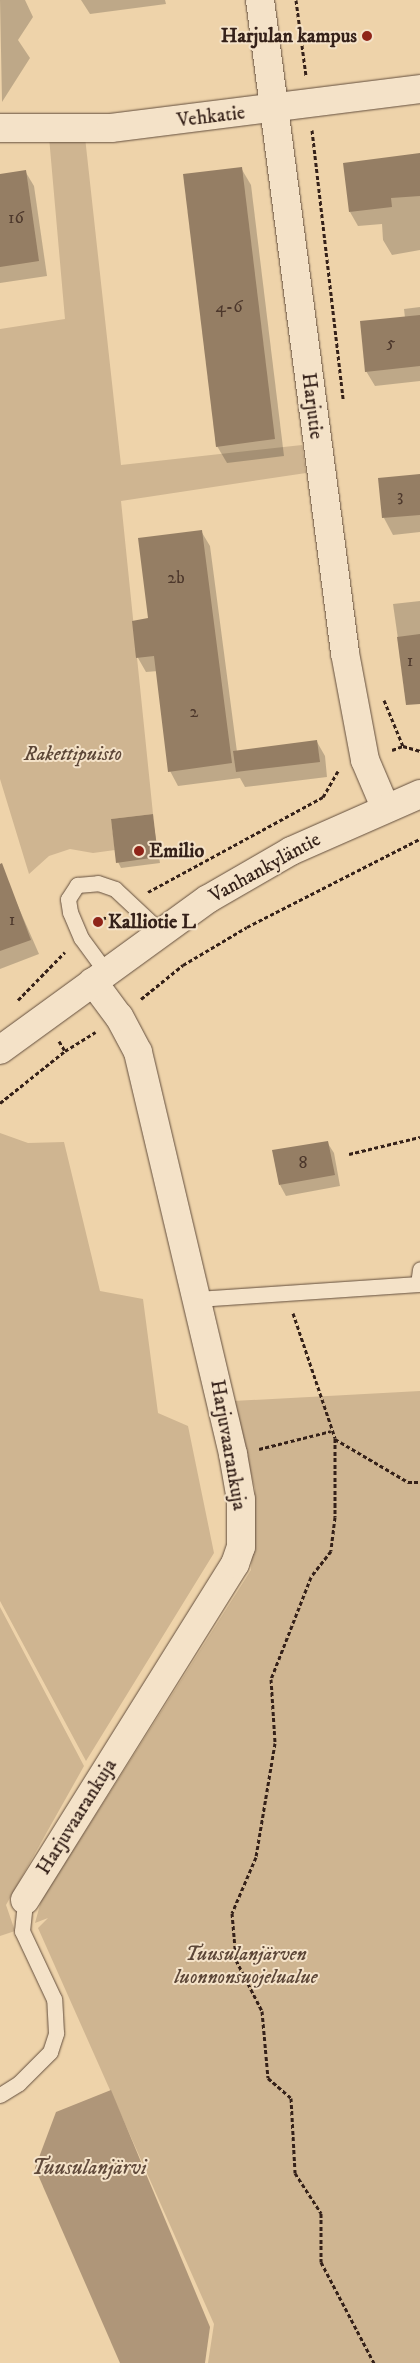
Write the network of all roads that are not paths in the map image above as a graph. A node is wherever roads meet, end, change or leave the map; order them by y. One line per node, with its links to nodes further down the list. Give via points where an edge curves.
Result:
1 (260, 0): 3 (street, Harjutie)
2 (420, 89): 3 (street, Vehkatie)
3 (273, 109): 4 (street, Vehkatie, via 111,128); 6 (street, Harjutie, via 345,653 365,760)
4 (0, 128)
5 (420, 794): 6 (street, Vanhankyläntie)
6 (385, 806): 7 (street, Vanhankyläntie, via 291,851 208,899)
7 (162, 932): 8 (street, Vanhankyläntie); 8 (lane, via 115,889 98,883 77,885 68,899 81,938)
8 (100, 977): 9 (street, Vanhankyläntie); 11 (street, Harjuvaarankuja, via 138,1052)
9 (0, 1050)
10 (420, 1269): 11 (lane, via 418,1284)
11 (197, 1299): 12 (street, Harjuvaarankuja, via 241,1500 240,1547 235,1564)
12 (25, 1900): 13 (lane, via 22,1931 54,1999 56,2033 50,2052 19,2083)
13 (0, 2095)

